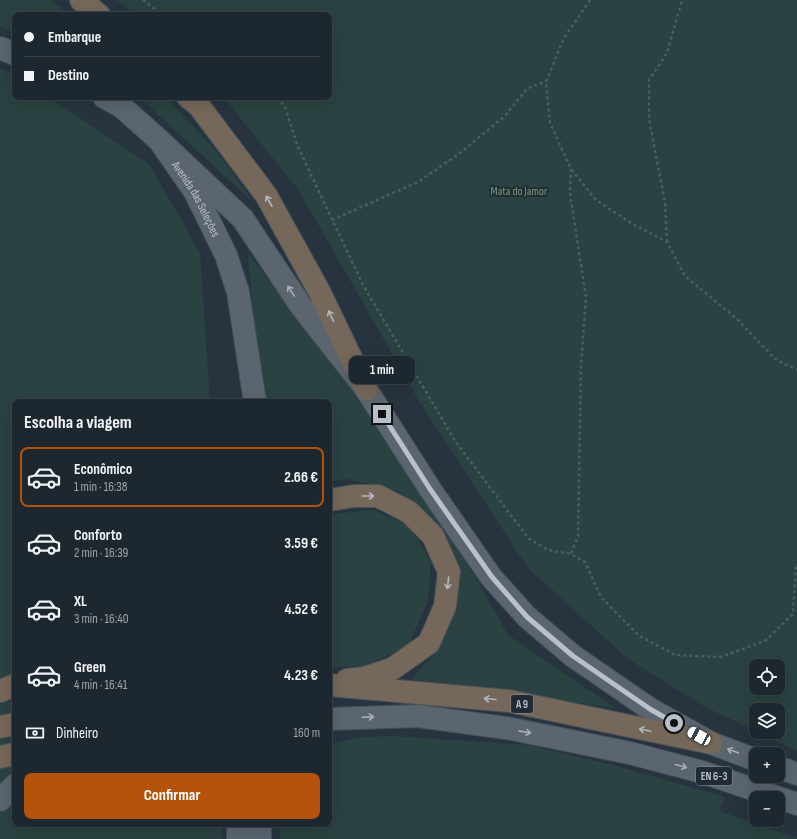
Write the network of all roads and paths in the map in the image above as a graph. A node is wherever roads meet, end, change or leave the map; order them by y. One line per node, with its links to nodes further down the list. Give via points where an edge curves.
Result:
1 (81, 0): 5 (highway)
2 (143, 0): 6 (path)
3 (590, 0): 9 (path, via 564,38)
4 (682, 0): 16 (path, via 667,53 649,80 649,119 664,202)
5 (95, 12)
6 (158, 12)
7 (0, 48): 8 (main road)
8 (12, 53)
9 (546, 82): 14 (path, via 550,123); 15 (path, via 532,86 524,92 505,116 460,153 418,182)
10 (109, 100): 13 (main road, Avenida das Seleções, via 122,107)
11 (191, 100): 19 (highway, one-way to 11, via 319,291 266,195)
12 (280, 100): 15 (path, via 285,107 298,147)
13 (159, 140): 17 (main road, Avenida das Seleções, via 195,192 226,255 238,292); 19 (main road, one-way to 13, via 301,306 244,219)
14 (571, 169): 16 (path, via 596,200); 23 (path, via 570,193 586,297 581,367 578,536)
15 (332, 220): 23 (path, via 363,285 455,441 528,538 548,550)
16 (667, 242): 18 (path, via 685,276 737,319 775,359)
17 (244, 328): 20 (main road, Avenida das Seleções); 21 (main road, Avenida das Seleções)
18 (797, 370)
19 (366, 389): 32 (main road, via 430,489 492,577 527,617 573,656 650,709)
20 (240, 399)
21 (256, 399)
22 (332, 500): 25 (highway, one-way to 25, via 378,496 409,512 433,536 449,572 445,606 429,643 392,669 364,678)
23 (571, 554): 24 (path, via 585,562 601,597 638,635 675,655 720,657 765,641 793,614)
24 (797, 564)
25 (332, 682)
26 (12, 686): 28 (highway)
27 (332, 686): 32 (highway, A 9, one-way to 27, via 509,701)
28 (0, 691)
29 (332, 719): 33 (main road, A 9, one-way to 33, via 418,716 512,729)
30 (12, 725): 31 (highway)
31 (0, 727)
32 (711, 743): 36 (main road, EN 6-3, one-way to 32)
33 (630, 752): 41 (main road, EN 6-3, one-way to 41, via 702,772)
34 (12, 755): 35 (highway)
35 (0, 757)
36 (749, 757)
37 (785, 770): 38 (main road)
38 (797, 774)
39 (12, 788): 40 (main road)
40 (0, 800)
41 (797, 804)
42 (238, 827): 43 (main road)
43 (238, 839)

